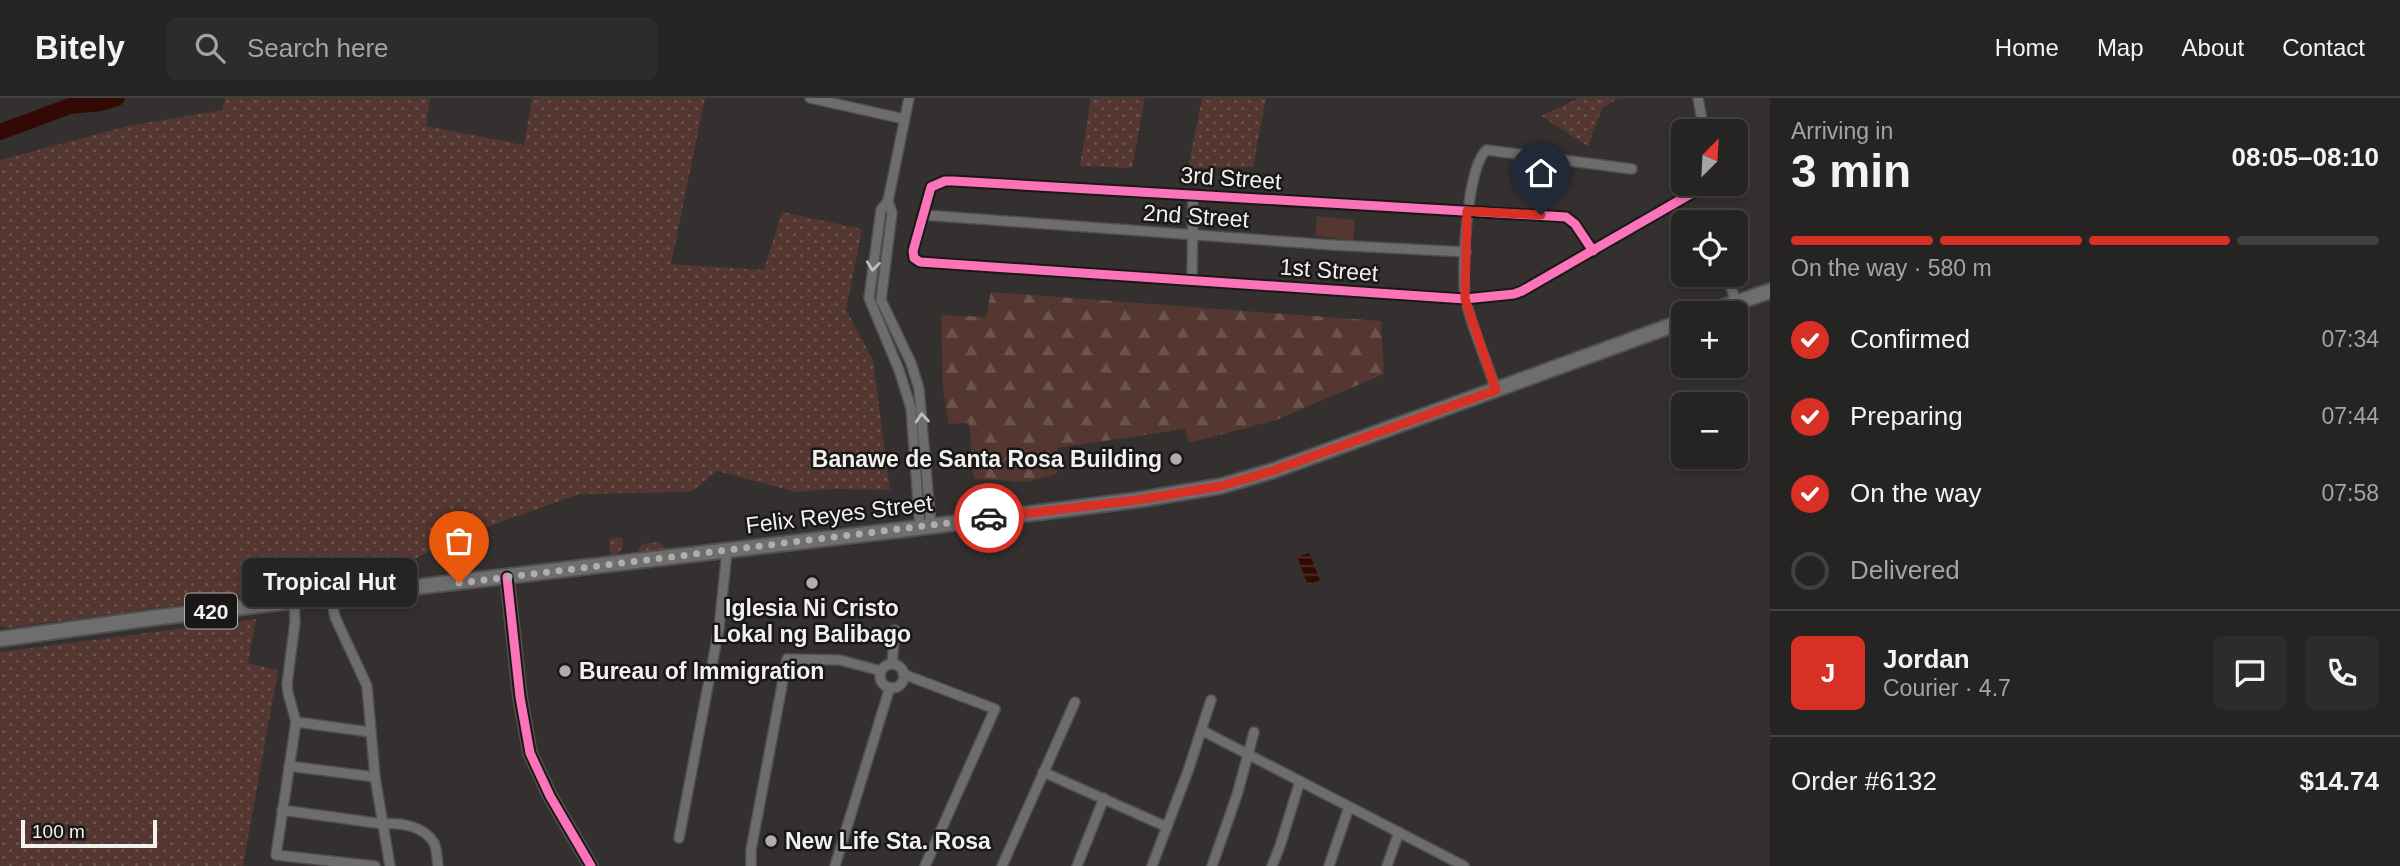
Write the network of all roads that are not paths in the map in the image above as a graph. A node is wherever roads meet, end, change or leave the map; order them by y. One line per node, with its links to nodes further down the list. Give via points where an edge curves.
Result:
1 (810, 98): 4 (street)
2 (909, 98): 4 (street)
3 (1698, 98): 5 (street)
4 (904, 119): 21 (street, via 888,201 892,214 881,300 919,389)
5 (1702, 119)
6 (1632, 169): 9 (street, via 1487,150 1476,167)
7 (1193, 195): 9 (street, 3rd Street); 10 (street, 3rd Street, via 945,181 931,187); 11 (street)
8 (1687, 196): 12 (street, 1st Street)
9 (1467, 211): 12 (street, 3rd Street, via 1566,217); 13 (street)
10 (924, 215): 11 (street, 2nd Street); 14 (street, 3rd Street, via 913,251)
11 (1191, 235): 13 (street, 2nd Street); 15 (street)
12 (1593, 251): 17 (street, 1st Street, via 1514,294)
13 (1466, 252): 17 (street)
14 (920, 262): 15 (street, 1st Street)
15 (1192, 280): 17 (street, 1st Street)
16 (1770, 291): 18 (main road)
17 (1465, 299): 20 (street)
18 (1739, 301)
19 (1671, 326): 20 (main road, Felix Reyes Street / 420)
20 (1496, 390): 21 (main road, Felix Reyes Street / 420, via 1221,486)
21 (925, 527): 22 (main road, Felix Reyes Street / 420)
22 (727, 551): 23 (main road, Felix Reyes Street / 420); 51 (street, via 719,628)
23 (507, 577): 24 (main road, Felix Reyes Street / 420); 55 (street, via 530,753)
24 (331, 597): 25 (main road, Felix Reyes Street / 420); 38 (street, via 335,617 367,686)
25 (294, 601): 28 (main road, Felix Reyes Street / 420); 36 (street, via 287,684)
26 (0, 630): 28 (main road, Felix Reyes Street / 420)
27 (895, 630): 30 (street)
28 (57, 631): 29 (main road, Felix Reyes Street / 420)
29 (0, 639)
30 (892, 664): 31 (street); 32 (street)
31 (881, 671): 33 (street, via 881,681); 56 (street, via 840,660 787,659)
32 (903, 674): 33 (street, via 901,683); 58 (street, via 995,709)
33 (890, 687): 57 (street)
34 (1211, 700): 37 (street)
35 (1075, 702): 42 (street)
36 (296, 722): 38 (street); 41 (street)
37 (1201, 730): 40 (street); 49 (street)
38 (370, 732): 43 (street)
39 (1254, 732): 40 (street)
40 (1248, 756): 44 (street); 62 (street)
41 (289, 766): 43 (street); 47 (street)
42 (1043, 772): 45 (street); 59 (street)
43 (375, 777): 48 (street)
44 (1300, 781): 46 (street); 63 (street)
45 (1104, 798): 49 (street); 60 (street)
46 (1349, 807): 50 (street); 64 (street)
47 (282, 810): 48 (street); 52 (street, via 276,855)
48 (383, 824): 53 (street); 54 (street, via 399,822 425,833 435,845)
49 (1167, 827): 61 (street)
50 (1399, 832): 65 (street); 66 (street)
51 (678, 838)
52 (374, 866)
53 (390, 866)
54 (438, 866)
55 (591, 866)
56 (751, 866)
57 (835, 866)
58 (925, 866)
59 (1002, 866)
60 (1077, 866)
61 (1152, 866)
62 (1212, 866)
63 (1272, 866)
64 (1329, 866)
65 (1387, 866)
66 (1464, 866)

